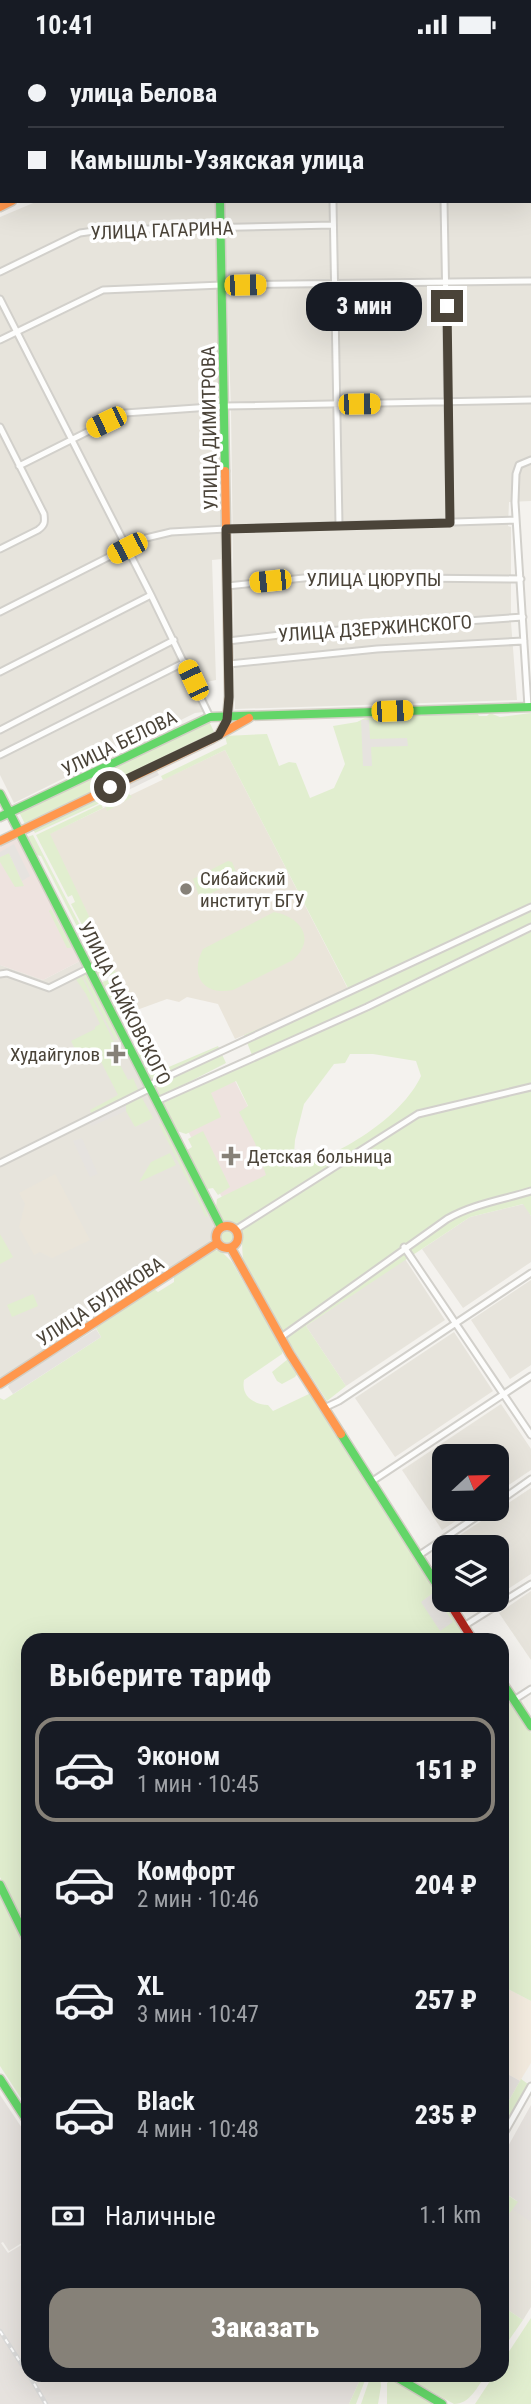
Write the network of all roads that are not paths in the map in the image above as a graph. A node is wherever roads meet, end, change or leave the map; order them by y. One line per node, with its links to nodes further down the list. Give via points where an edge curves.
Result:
1 (220, 203): 5 (main road, УЛИЦА ДИМИТРОВА)
2 (332, 203): 4 (street)
3 (444, 203): 8 (street)
4 (333, 225): 5 (street, УЛИЦА ГАГАРИНА); 9 (street)
5 (221, 229): 6 (street, УЛИЦА ГАГАРИНА, via 80,233); 10 (main road, УЛИЦА ДИМИТРОВА)
6 (0, 272)
7 (531, 281): 8 (street)
8 (446, 282): 9 (street); 15 (street)
9 (334, 284): 10 (street); 16 (street)
10 (222, 285): 12 (street, via 103,289); 17 (main road, УЛИЦА ДИМИТРОВА)
11 (0, 299): 12 (street)
12 (17, 331): 13 (street); 19 (street)
13 (0, 340)
14 (531, 400): 15 (street)
15 (449, 402): 16 (street); 23 (street)
16 (337, 404): 17 (street); 24 (street)
17 (225, 406): 19 (street, via 125,413); 25 (main road, УЛИЦА ДИМИТРОВА)
18 (0, 427): 21 (street)
19 (72, 438): 21 (street); 26 (street)
20 (531, 460): 22 (street, via 519,465 516,474)
21 (19, 466): 27 (street, via 44,514 44,526)
22 (516, 520): 23 (street); 28 (street)
23 (450, 523): 24 (street)
24 (339, 524): 25 (street)
25 (226, 529): 26 (street, via 159,534); 29 (main road, УЛИЦА ДИМИТРОВА)
26 (127, 548): 30 (street); 31 (street)
27 (0, 549)
28 (521, 579): 29 (street, УЛИЦА ЦЮРУПЫ, via 313,577); 32 (street)
29 (227, 586): 34 (main road, УЛИЦА ДИМИТРОВА)
30 (152, 595): 33 (street); 38 (street)
31 (0, 612)
32 (523, 617): 34 (street, УЛИЦА ДЗЕРЖИНСКОГО); 35 (street)
33 (174, 640): 36 (street); 44 (street)
34 (228, 641): 37 (main road, УЛИЦА ДИМИТРОВА)
35 (524, 641): 37 (street); 40 (street)
36 (185, 661): 43 (street); 46 (street)
37 (229, 664): 39 (main road, УЛИЦА ДИМИТРОВА)
38 (0, 672)
39 (229, 697): 41 (main road, УЛИЦА ДИМИТРОВА); 43 (main road)
40 (530, 707): 42 (main road, УЛИЦА БЕЛОВА)
41 (228, 715): 42 (main road, УЛИЦА БЕЛОВА); 43 (main road, УЛИЦА БЕЛОВА); 45 (main road, УЛИЦА ДИМИТРОВА)
42 (255, 716): 45 (main road, УЛИЦА БЕЛОВА)
43 (211, 717): 45 (main road); 48 (main road, УЛИЦА БЕЛОВА)
44 (0, 730)
45 (221, 733): 50 (main road, УЛИЦА БЕЛОВА)
46 (0, 755)
47 (0, 794): 48 (main road, УЛИЦА ЧАЙКОВСКОГО)
48 (10, 812): 49 (main road, УЛИЦА БЕЛОВА); 50 (main road, УЛИЦА ЧАЙКОВСКОГО)
49 (0, 817)
50 (19, 831): 51 (main road, УЛИЦА БЕЛОВА); 54 (main road, УЛИЦА ЧАЙКОВСКОГО)
51 (0, 841)
52 (531, 907): 56 (street)
53 (531, 927): 58 (street)
54 (89, 968): 55 (street, via 49,988); 56 (main road, УЛИЦА ЧАЙКОВСКОГО)
55 (0, 974)
56 (150, 1087): 58 (main road, УЛИЦА ЧАЙКОВСКОГО); 59 (street)
57 (531, 1087): 62 (street, via 418,1114)
58 (157, 1101): 61 (main road, УЛИЦА ЧАЙКОВСКОГО)
59 (0, 1163)
60 (531, 1191): 64 (street, via 462,1210)
61 (221, 1227): 62 (main road); 63 (main road)
62 (235, 1230): 65 (main road, via 237,1240)
63 (217, 1243): 65 (main road); 70 (main road, УЛИЦА БУЛЯКОВА)
64 (404, 1247): 67 (street); 68 (street)
65 (230, 1248): 68 (main road)
66 (531, 1273): 67 (street)
67 (455, 1322): 71 (street); 72 (street)
68 (280, 1338): 72 (main road)
69 (531, 1376): 71 (street)
70 (0, 1384)
71 (503, 1394): 73 (street); 75 (street)
72 (324, 1408): 75 (main road)
73 (531, 1435)
74 (531, 1479): 76 (street)
75 (371, 1482): 78 (main road)
76 (509, 1495)
77 (470, 1521): 78 (street)
78 (418, 1556): 79 (main road)
79 (432, 1577)
80 (531, 1584): 82 (street)
81 (455, 1612): 82 (main road)
82 (464, 1626): 83 (main road)
83 (469, 1633)
84 (531, 1689): 86 (street)
85 (509, 1692): 86 (main road)
86 (514, 1700): 87 (main road)
87 (531, 1726)
88 (0, 1885): 89 (main road)
89 (21, 1928)
90 (0, 2079): 92 (main road)
91 (531, 2086): 93 (street)
92 (21, 2112)
93 (509, 2125)
94 (405, 2382): 95 (main road)
95 (442, 2404)

